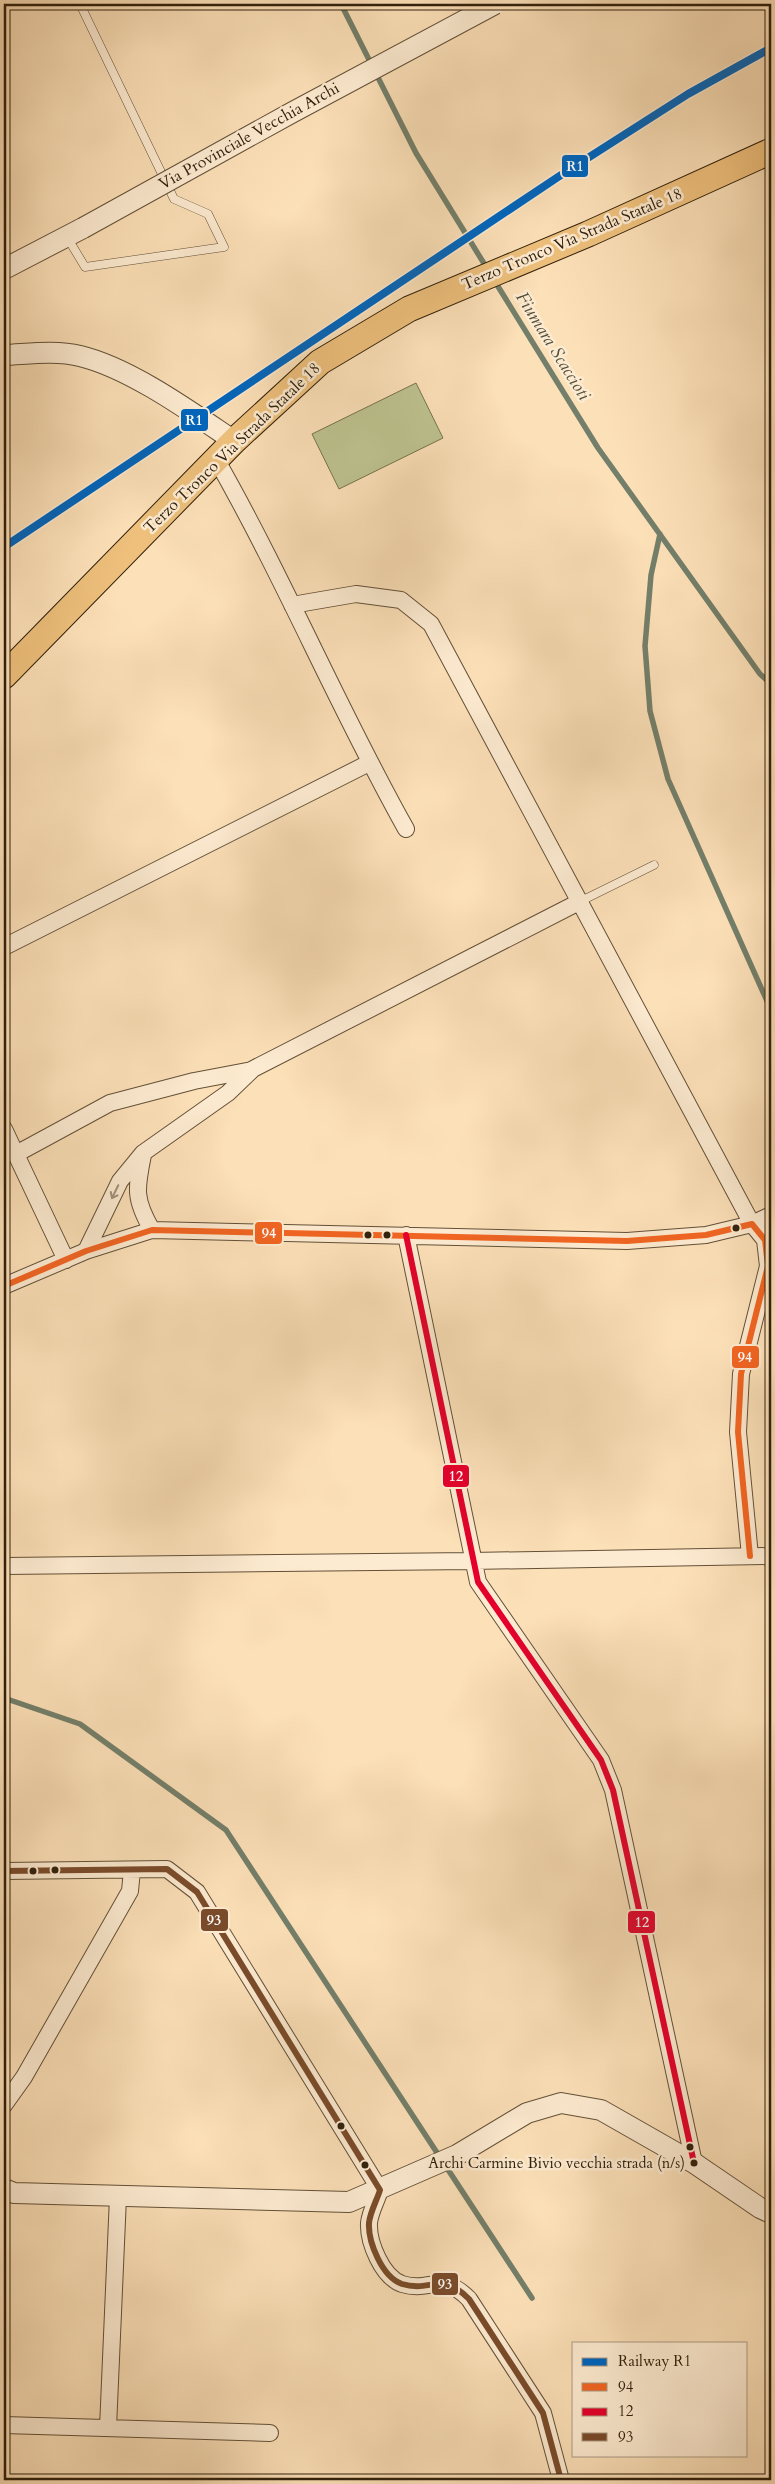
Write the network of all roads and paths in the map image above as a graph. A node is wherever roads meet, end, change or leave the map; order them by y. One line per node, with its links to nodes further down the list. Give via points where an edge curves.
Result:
1 (80, 4): 4 (lane, via 174,199 208,214 224,247 85,267)
2 (495, 4): 4 (street, Via Provinciale Vecchia Archi, bridge, via 284,116)
3 (771, 151): 7 (main road, Terzo Tronco Via Strada Statale 18, via 588,234 409,309 320,362)
4 (75, 233): 5 (street, Via Provinciale Vecchia Archi)
5 (4, 269)
6 (4, 355): 7 (street, via 54,352 106,364 179,404)
7 (234, 441): 8 (main road, Terzo Tronco Via Strada Statale 18)
8 (216, 459): 9 (street); 10 (main road, Terzo Tronco Via Strada Statale 18)
9 (292, 605): 11 (street); 14 (street, via 356,594 401,600 431,624)
10 (4, 676)
11 (369, 764): 12 (street); 15 (street)
12 (406, 829)
13 (654, 865): 14 (lane)
14 (581, 901): 16 (street); 21 (street)
15 (4, 947)
16 (253, 1069): 18 (street, via 228,1093); 19 (street, via 110,1103)
17 (4, 1128): 19 (street)
18 (143, 1153): 22 (street, via 137,1187 141,1210); 24 (street, one-way to 24, via 120,1181)
19 (16, 1154): 25 (street)
20 (771, 1215): 21 (street)
21 (752, 1224): 23 (street, via 706,1235 627,1241); 27 (street, via 765,1240 768,1266 741,1374 738,1432)
22 (152, 1230): 23 (street); 24 (street)
23 (406, 1235): 29 (street)
24 (86, 1251): 25 (street)
25 (66, 1260): 26 (street)
26 (4, 1286)
27 (750, 1556): 28 (street); 29 (street)
28 (771, 1556)
29 (472, 1562): 30 (street); 34 (street, via 478,1582 601,1760 613,1790)
30 (4, 1566)
31 (132, 1870): 32 (street); 33 (street, via 130,1891 24,2077); 36 (street, via 167,1868 197,1892)
32 (4, 1871)
33 (4, 2105)
34 (694, 2163): 36 (street, via 601,2110 561,2103 527,2113 457,2155); 38 (street)
35 (4, 2189): 37 (street, via 14,2193)
36 (380, 2190): 37 (street, via 348,2202); 42 (street, via 369,2222 372,2250 400,2283 444,2283 456,2287 469,2300 543,2413)
37 (118, 2197): 40 (street)
38 (771, 2213)
39 (4, 2425): 40 (street)
40 (108, 2428): 41 (street)
41 (270, 2433)
42 (561, 2480)

